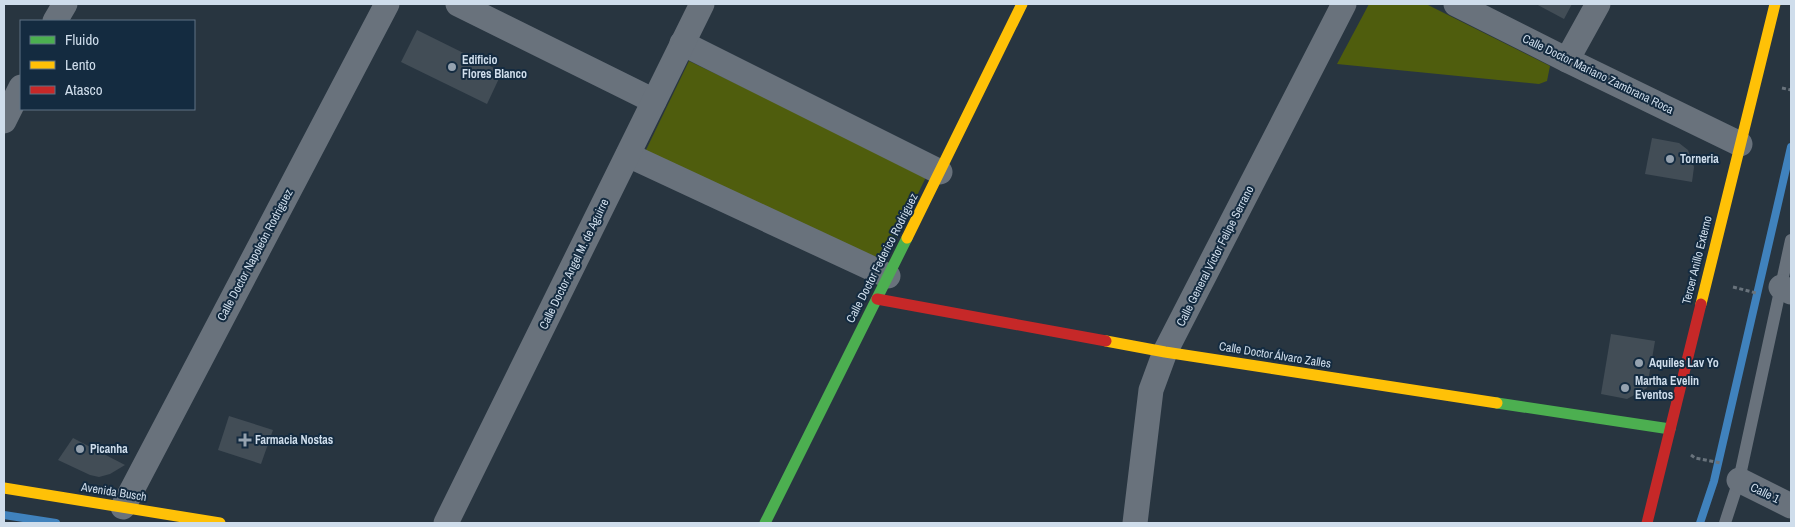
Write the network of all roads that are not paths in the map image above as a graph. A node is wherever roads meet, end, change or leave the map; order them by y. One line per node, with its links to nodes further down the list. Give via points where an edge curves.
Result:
1 (64, 4): 10 (street)
2 (387, 4): 28 (street, Calle Doctor Napoleón Rodriguez)
3 (458, 4): 14 (street)
4 (702, 4): 11 (street, Calle Doctor Angel M. de Aguirre)
5 (1022, 4): 18 (street, Calle Doctor Federico Rodriguez)
6 (1344, 4): 23 (street, Calle General Víctor Felipe Serrano)
7 (1456, 4): 12 (street, Calle Doctor Mariano Zambrana Roca)
8 (1598, 4): 12 (street)
9 (1775, 4): 16 (street, Tercer Anillo Externo)
10 (56, 20)
11 (682, 43): 14 (street, Calle Doctor Angel M. de Aguirre); 18 (street)
12 (1567, 60): 16 (street, Calle Doctor Mariano Zambrana Roca)
13 (20, 89): 15 (street)
14 (654, 101): 17 (street, Calle Doctor Angel M. de Aguirre)
15 (4, 121)
16 (1740, 144): 24 (street, Tercer Anillo Externo)
17 (628, 155): 20 (street); 31 (street, Calle Doctor Angel M. de Aguirre)
18 (940, 172): 20 (street, Calle Doctor Federico Rodriguez)
19 (1791, 240): 21 (lane)
20 (888, 276): 22 (street, Calle Doctor Federico Rodriguez)
21 (1786, 289): 25 (lane)
22 (877, 299): 23 (street, Calle Doctor Álvaro Zalles); 32 (street, Calle Doctor Federico Rodriguez)
23 (1165, 352): 24 (street, Calle Doctor Álvaro Zalles); 33 (street, Calle General Víctor Felipe Serrano, via 1151,390)
24 (1670, 429): 34 (street, Tercer Anillo Externo)
25 (1733, 473): 27 (street, Calle 1); 35 (lane)
26 (4, 488): 28 (street, Avenida Busch)
27 (1791, 506)
28 (123, 507): 29 (street, Avenida Busch)
29 (153, 518): 30 (street, Avenida Busch)
30 (220, 523)
31 (446, 523)
32 (765, 523)
33 (1134, 523)
34 (1646, 523)
35 (1725, 523)

